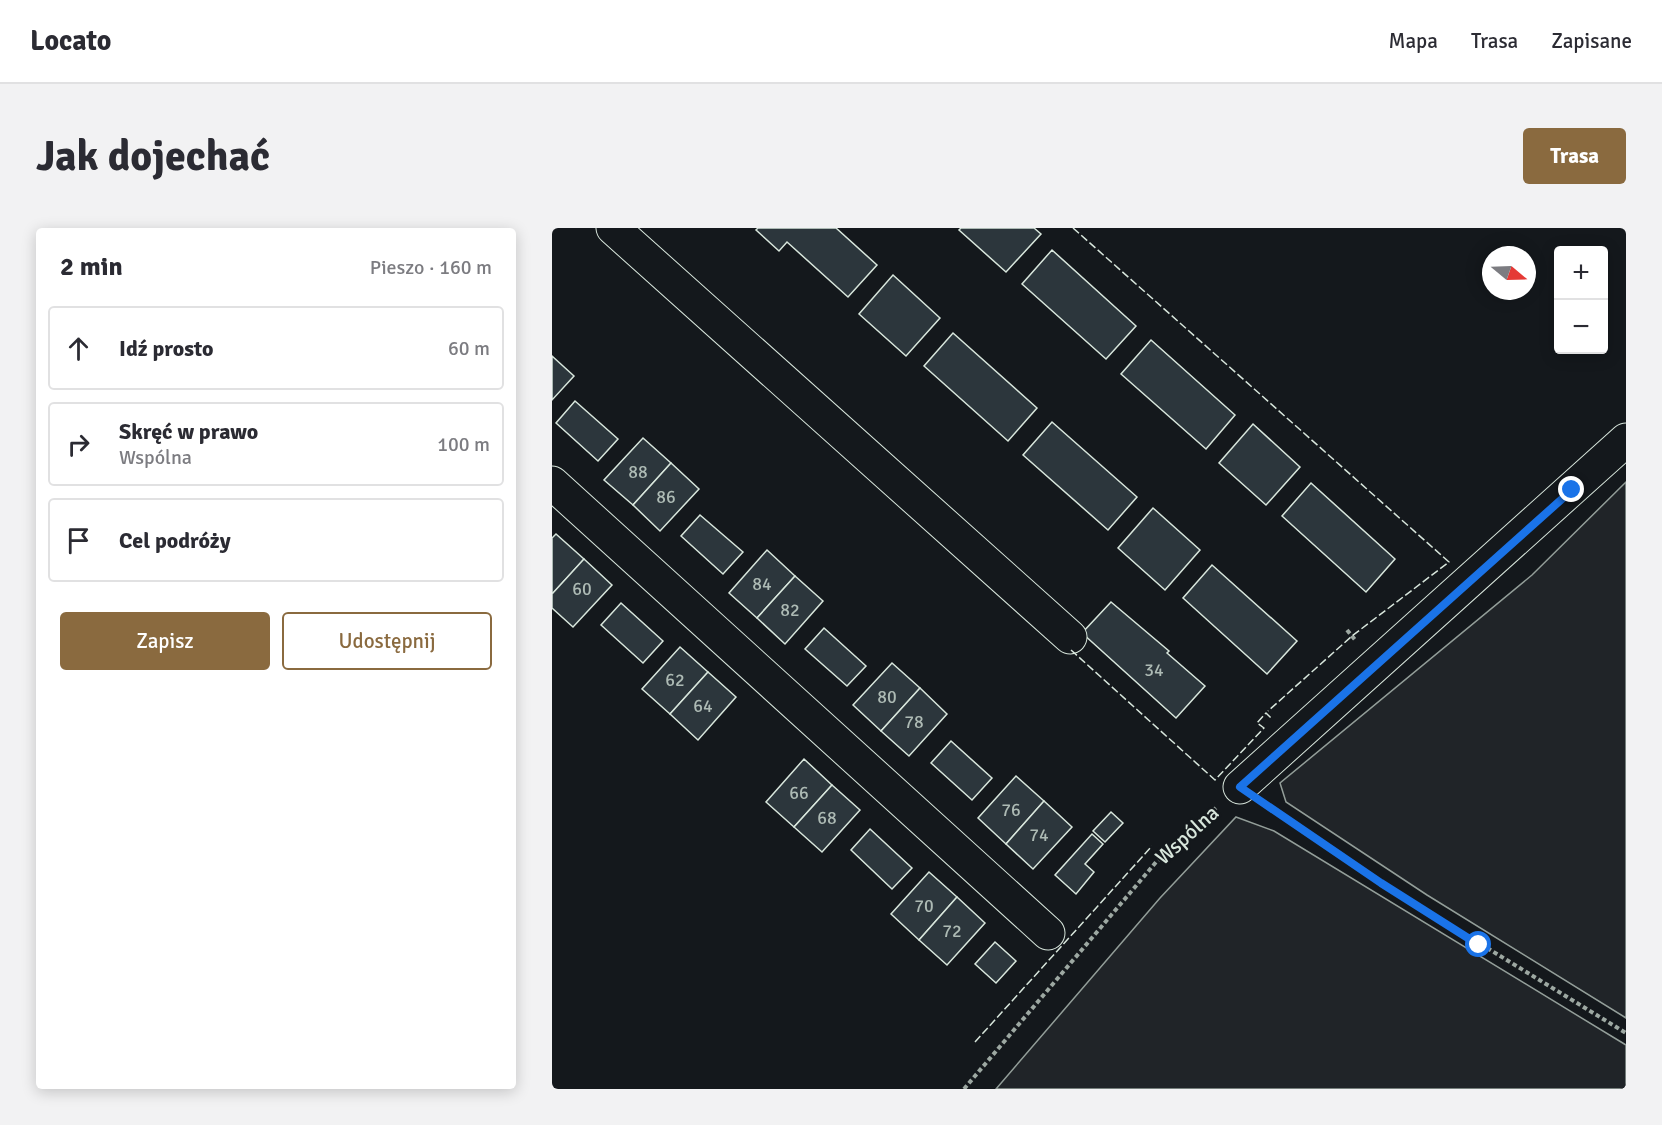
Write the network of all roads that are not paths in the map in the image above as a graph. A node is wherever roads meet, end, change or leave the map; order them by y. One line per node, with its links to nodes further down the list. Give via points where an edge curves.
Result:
1 (613, 228): 4 (lane)
2 (1626, 440): 5 (lane)
3 (552, 483): 6 (lane)
4 (1070, 637)
5 (1240, 787)
6 (1048, 933)

